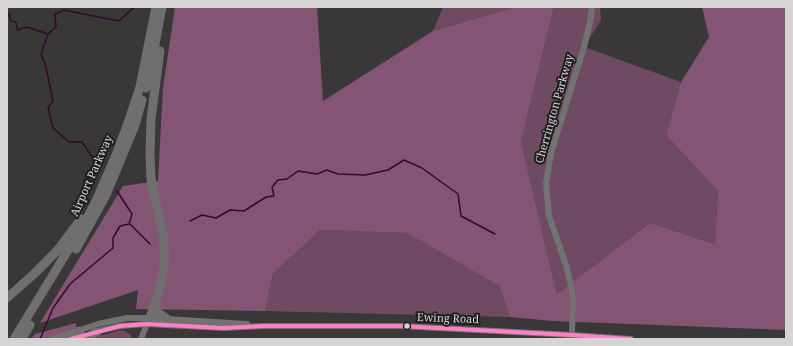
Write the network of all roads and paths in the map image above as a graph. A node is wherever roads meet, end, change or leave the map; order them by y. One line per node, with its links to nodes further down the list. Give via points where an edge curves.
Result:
1 (156, 7): 5 (highway, Airport Parkway, via 140,86)
2 (162, 7): 15 (highway, Airport Parkway, via 145,90 118,169 83,238)
3 (166, 7): 7 (highway, via 152,105 150,146 151,179 165,249 162,281)
4 (592, 7): 12 (street, Cherrington Parkway, via 584,47 551,153 546,184 549,216 571,285)
5 (108, 173): 6 (highway, via 82,218 57,251); 14 (highway, Airport Parkway, via 84,224)
6 (7, 298)
7 (155, 305): 8 (highway, via 157,312); 9 (highway)
8 (166, 318): 9 (street, Ewing Road); 10 (street, Ewing Road)
9 (148, 321): 10 (street, Ewing Road, via 223,328); 11 (street, Ewing Road); 13 (street, Ewing Road, via 116,319); 17 (street)
10 (264, 326): 12 (street, Ewing Road, via 400,326)
11 (97, 332): 13 (highway, via 90,336)
12 (572, 335): 18 (street, Ewing Road)
13 (78, 336): 16 (street, Ewing Road)
14 (14, 339)
15 (22, 339)
16 (53, 339)
17 (141, 339)
18 (631, 339)

